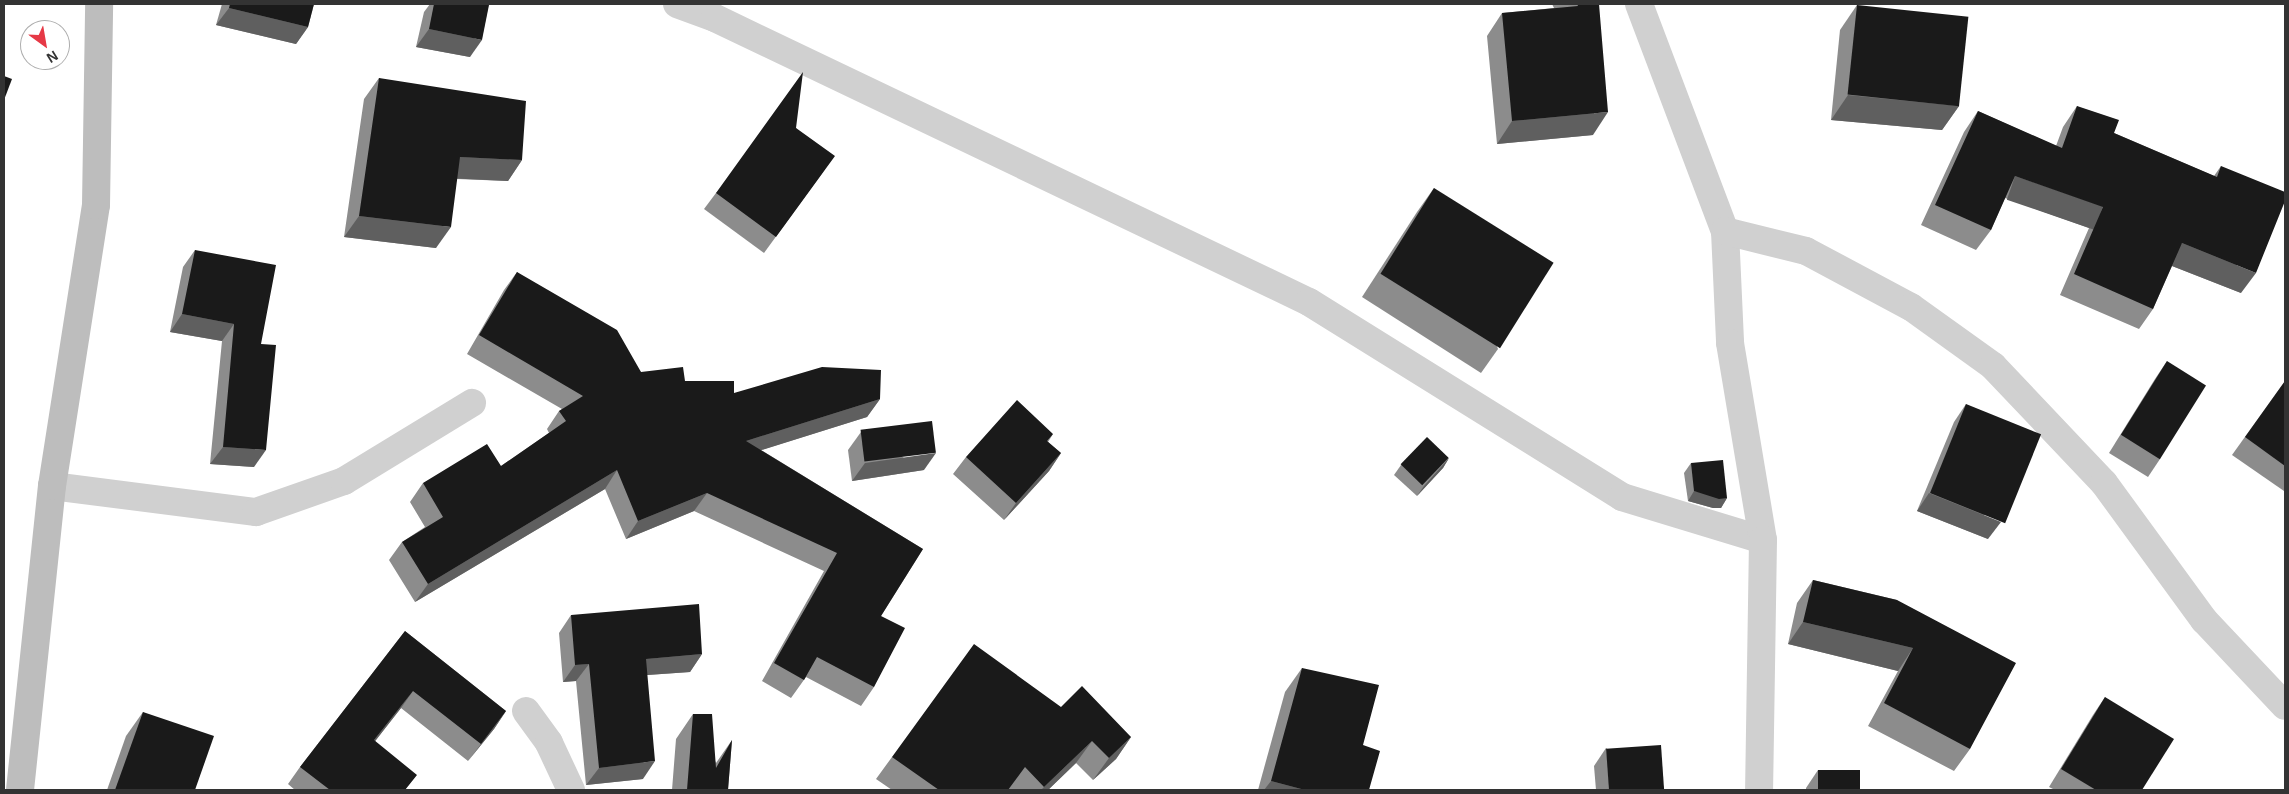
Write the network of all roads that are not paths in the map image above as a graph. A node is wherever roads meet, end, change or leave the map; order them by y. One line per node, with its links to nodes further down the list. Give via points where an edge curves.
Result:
1 (99, 4): 6 (street, via 96,205)
2 (677, 4): 7 (street, via 715,18 1309,302 1622,497)
3 (1639, 4): 4 (street)
4 (1725, 231): 7 (street, via 1730,343); 8 (street, via 1806,251 1911,307 1993,366 2104,482 2204,620)
5 (472, 403): 6 (street, via 344,481 256,512)
6 (52, 486): 10 (street)
7 (1763, 540): 12 (street)
8 (2285, 706)
9 (526, 711): 11 (street, via 549,743)
10 (20, 790)
11 (572, 790)
12 (1759, 790)

